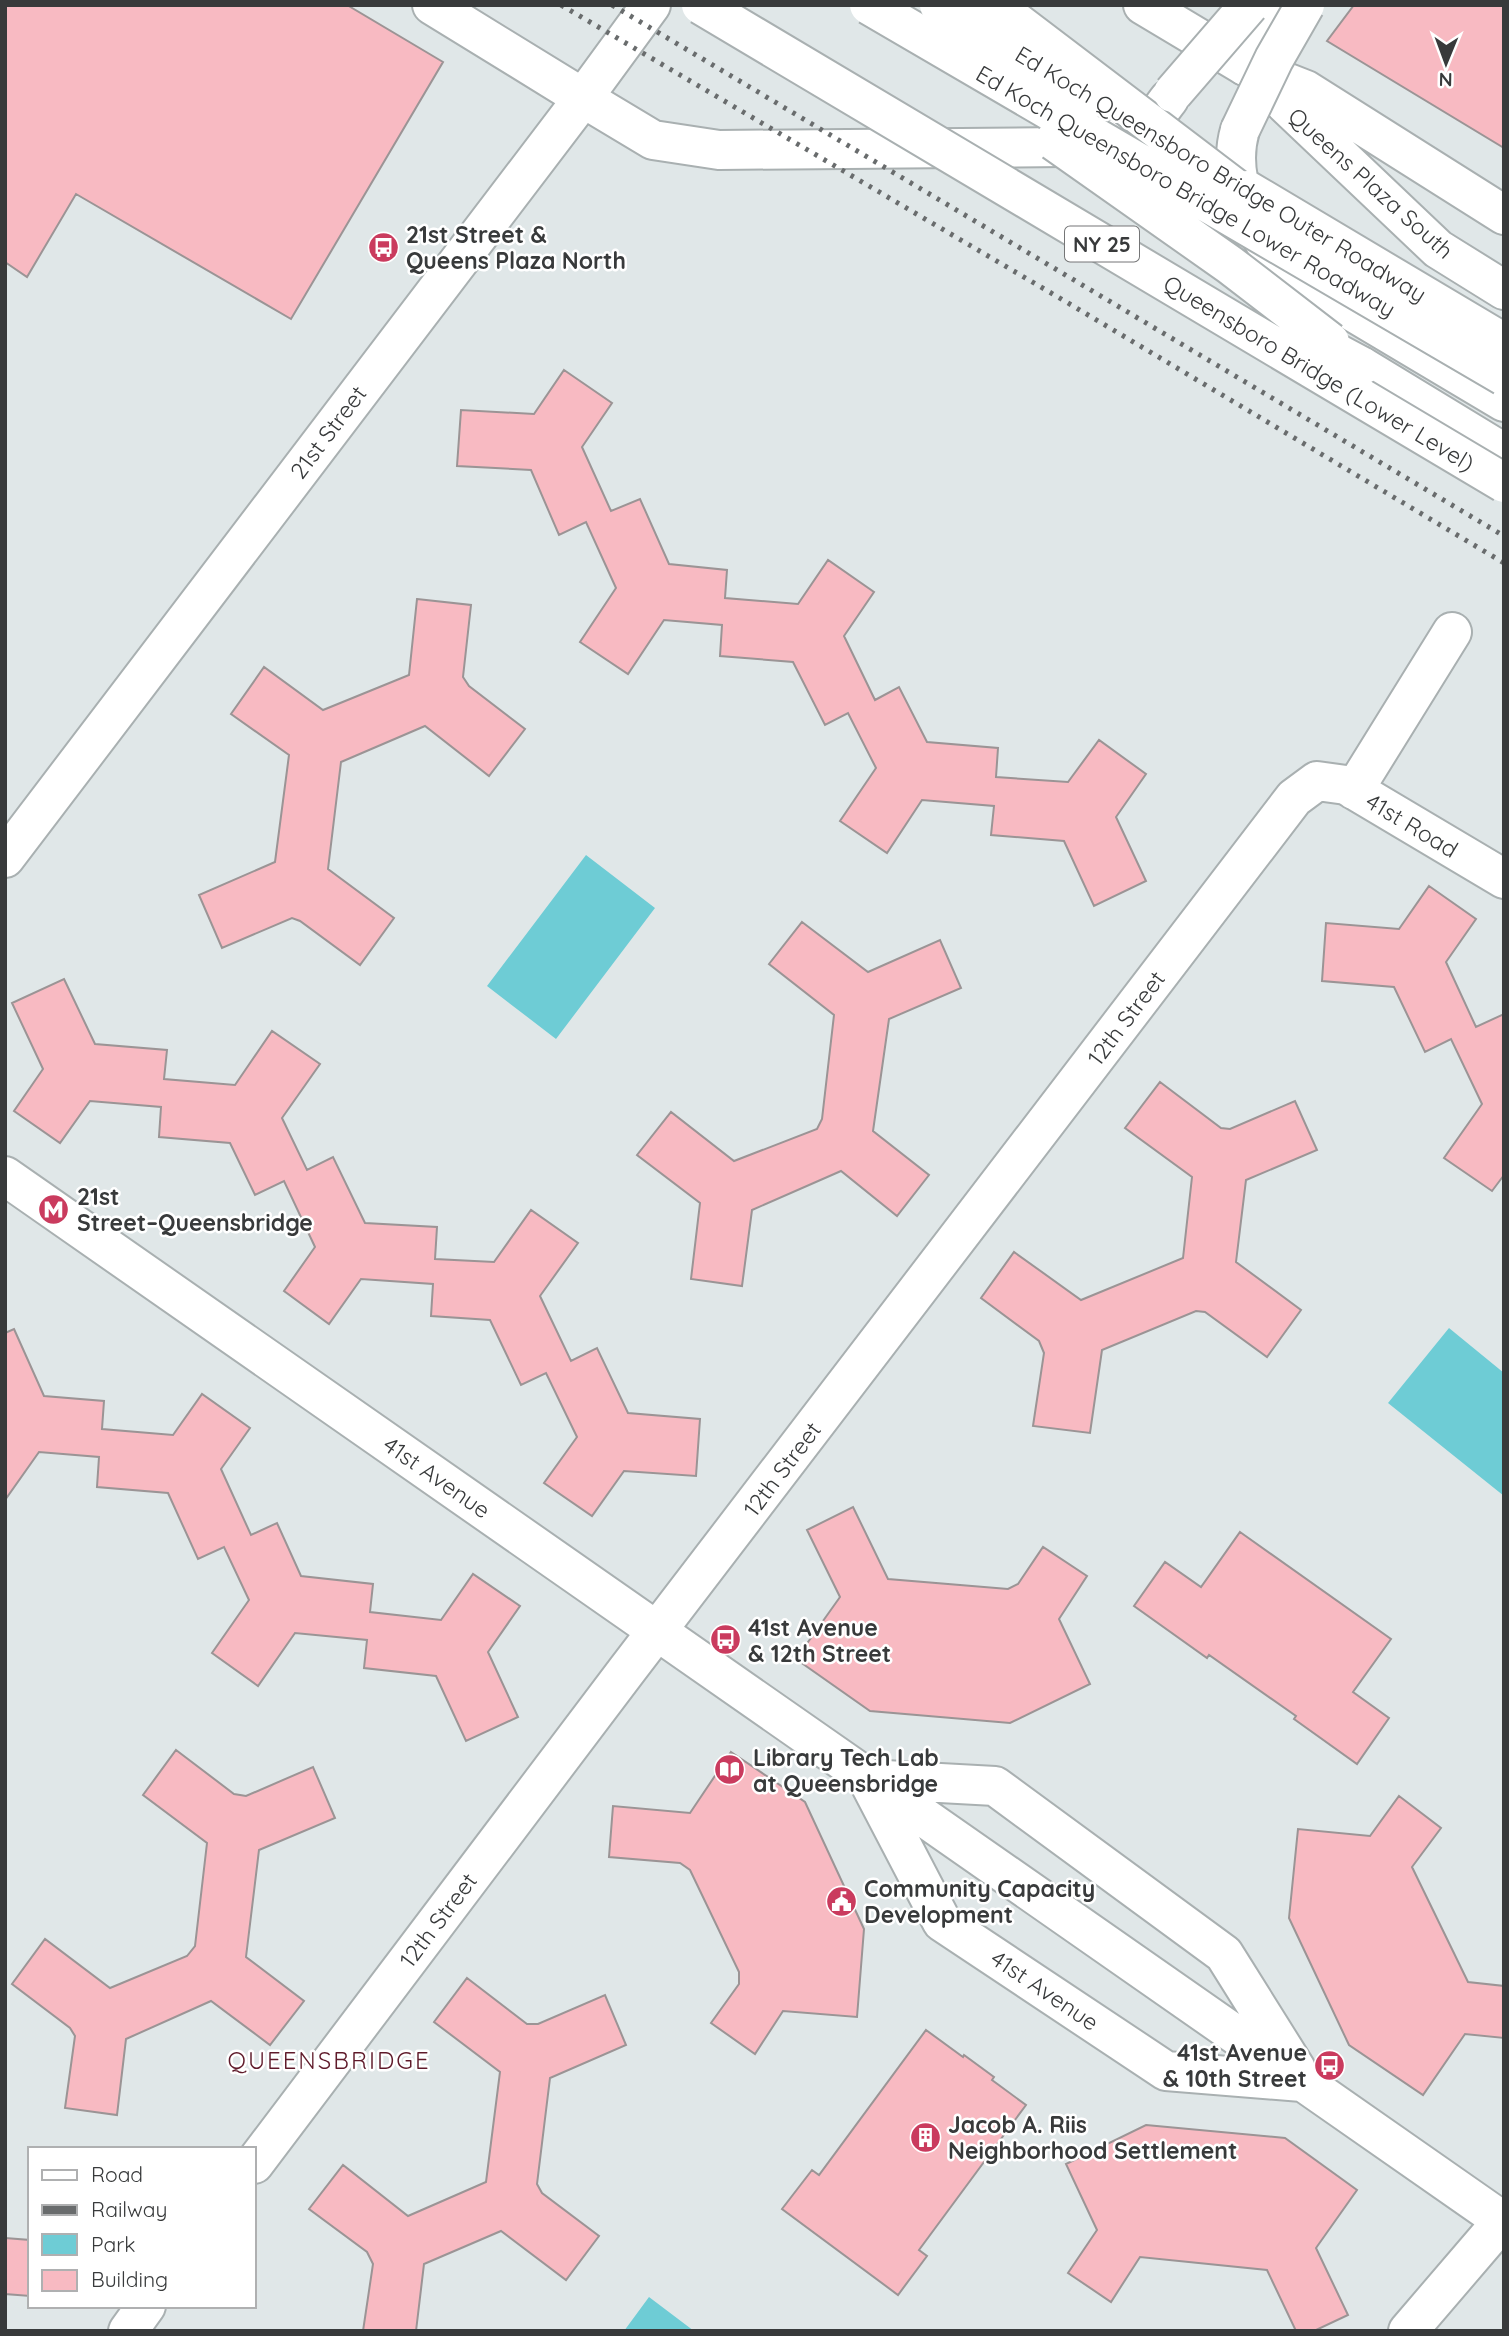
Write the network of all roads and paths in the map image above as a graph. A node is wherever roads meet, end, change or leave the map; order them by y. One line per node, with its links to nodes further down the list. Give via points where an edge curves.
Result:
1 (432, 5): 14 (main road)
2 (651, 5): 14 (main road, 21st Street)
3 (701, 5): 23 (main road, Queensboro Bridge (Lower Level) / NY 25, bridge)
4 (753, 5): 18 (main road, bridge, via 1208,283)
5 (839, 5): 18 (main road, bridge, via 935,62 1099,171)
6 (869, 5): 19 (main road, Ed Koch Queensboro Bridge Lower Roadway, bridge)
7 (939, 5): 17 (main road, Ed Koch Queensboro Bridge Outer Roadway, bridge)
8 (994, 5): 20 (main road, bridge, via 1418,331)
9 (1143, 5): 13 (main road, Queens Plaza South)
10 (1249, 5): 14 (main road, bridge, via 1153,120 1093,144 719,150 653,140)
11 (1281, 5): 13 (main road)
12 (1305, 5): 21 (main road, bridge, via 1240,130 1236,167 1256,227 1287,269)
13 (1245, 66): 15 (main road, Queens Plaza South, via 1306,90); 16 (main road, Queens Plaza South, via 1438,249)
14 (583, 97): 27 (main road, 21st Street)
15 (1504, 215)
16 (1504, 290)
17 (1504, 343)
18 (1361, 366): 22 (main road)
19 (1504, 376)
20 (1504, 388)
21 (1504, 402)
22 (1504, 453)
23 (1504, 483)
24 (1452, 632): 26 (main road)
25 (1317, 781): 26 (main road, 41st Road); 30 (main road, 12th Street, via 1294,798)
26 (1354, 790): 28 (main road, 41st Road)
27 (5, 858)
28 (1504, 880)
29 (5, 1177): 30 (main road, 41st Avenue)
30 (657, 1632): 31 (main road, 41st Avenue); 33 (main road, 12th Street)
31 (867, 1779): 32 (main road, 41st Avenue); 32 (main road, 41st Avenue, via 995,1786 1224,1954); 32 (main road, 41st Avenue, via 942,1922 1166,2071)
32 (1304, 2082): 34 (main road, 41st Avenue)
33 (256, 2161)
34 (1503, 2221): 37 (main road)
35 (145, 2308): 36 (main road)
36 (128, 2331)
37 (1408, 2331)

